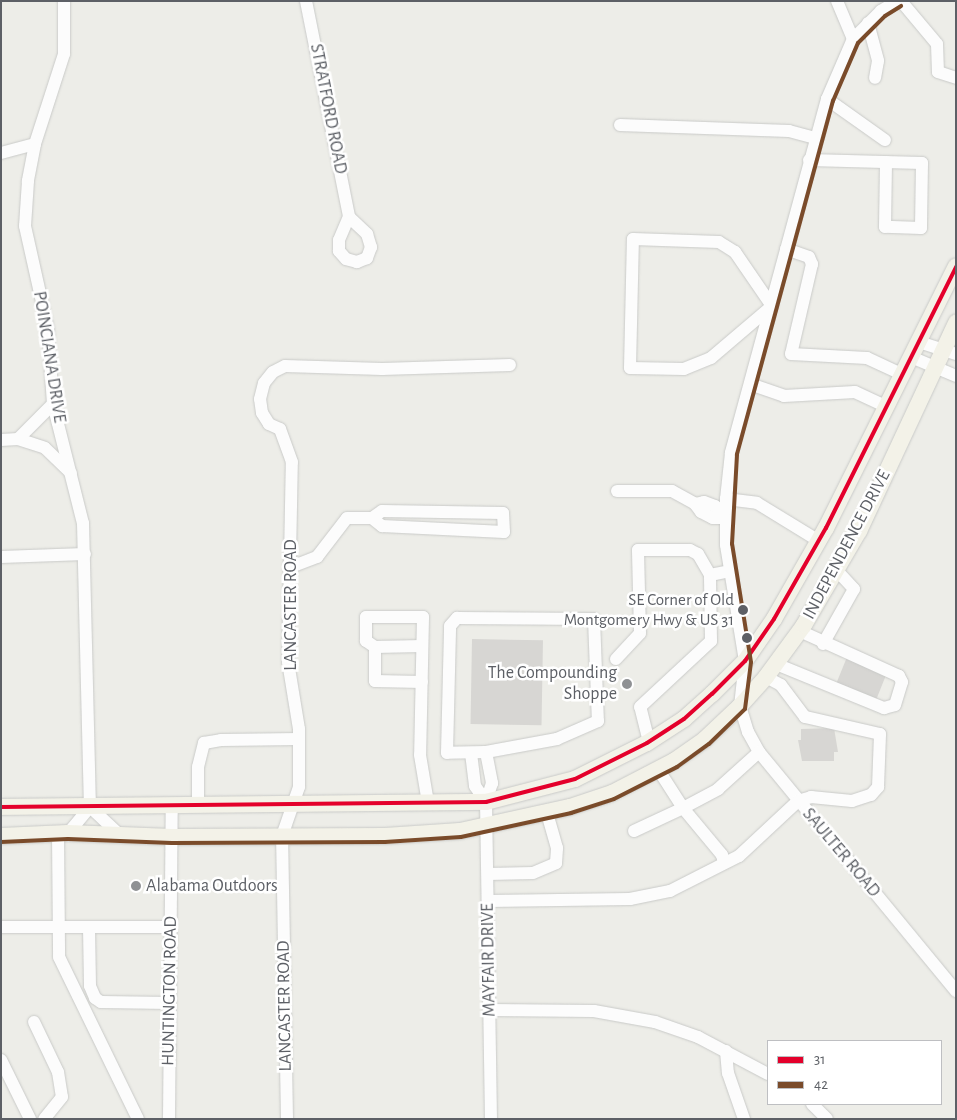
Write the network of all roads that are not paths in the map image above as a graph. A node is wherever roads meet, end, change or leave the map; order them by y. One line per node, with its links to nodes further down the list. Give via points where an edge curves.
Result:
1 (64, 1): 13 (street, POINCIANA DRIVE, via 64,54)
2 (306, 1): 17 (street, STRATFORD ROAD)
3 (837, 1): 6 (street)
4 (899, 1): 5 (street, via 881,10); 8 (street, via 936,44 938,72)
5 (868, 24): 6 (street); 7 (street, via 878,61)
6 (853, 39): 9 (street)
7 (875, 78)
8 (954, 78)
9 (827, 99): 11 (street); 12 (street)
10 (620, 125): 11 (street, via 789,131)
11 (815, 138): 15 (street)
12 (885, 140)
13 (35, 144): 14 (street); 30 (street, POINCIANA DRIVE, via 25,226 48,329)
14 (1, 153)
15 (810, 160): 16 (street); 18 (street)
16 (886, 162): 16 (street, via 885,227 921,228 922,163)
17 (349, 217)
18 (786, 249): 20 (street); 27 (street, via 809,257 812,264 791,354 867,358)
19 (956, 266): 22 (main road, INDEPENDENCE DRIVE)
20 (772, 306): 20 (street, via 736,252 719,242 633,239 630,368 684,369 712,358); 29 (street)
21 (956, 323): 23 (main road, INDEPENDENCE DRIVE)
22 (919, 342): 23 (street); 24 (main road, INDEPENDENCE DRIVE)
23 (950, 351): 26 (main road, INDEPENDENCE DRIVE)
24 (911, 358): 26 (street); 27 (main road, INDEPENDENCE DRIVE)
25 (510, 365): 44 (street, LANCASTER ROAD, via 382,369 285,366 273,372 264,383 260,399 262,413 269,424 280,428 292,462)
26 (936, 366): 28 (street); 46 (main road, INDEPENDENCE DRIVE)
27 (903, 375): 31 (main road, INDEPENDENCE DRIVE)
28 (956, 376)
29 (750, 384): 31 (street, via 784,396 855,392); 36 (street, via 732,453)
30 (53, 404): 32 (street); 34 (street, POINCIANA DRIVE)
31 (887, 407): 41 (main road, INDEPENDENCE DRIVE)
32 (18, 439): 33 (street); 34 (street, via 45,448)
33 (1, 440)
34 (72, 474): 42 (street, POINCIANA DRIVE, via 83,522)
35 (616, 491): 39 (street, via 672,491 695,504 701,512 714,518)
36 (726, 499): 39 (street); 41 (street, via 756,503)
37 (434, 512): 38 (street, via 382,511); 40 (street); 40 (street, via 504,513 504,532)
38 (372, 518): 40 (street, via 382,526); 44 (street, via 347,518 317,557)
39 (725, 518): 45 (street)
40 (434, 529)
41 (819, 541): 53 (main road, INDEPENDENCE DRIVE)
42 (85, 554): 43 (street); 71 (street, POINCIANA DRIVE)
43 (1, 557)
44 (290, 567): 58 (street, LANCASTER ROAD, via 288,662)
45 (730, 571): 47 (street); 53 (street)
46 (837, 571): 48 (main road, INDEPENDENCE DRIVE); 49 (street, via 854,589)
47 (710, 575): 52 (street, via 698,554 690,550 638,550 640,633); 59 (street, via 711,641 640,707)
48 (800, 631): 49 (street); 54 (main road, INDEPENDENCE DRIVE)
49 (823, 644): 54 (street, via 900,676 902,682 894,705 884,708)
50 (422, 646): 51 (street); 51 (street, via 423,617 366,617 366,641); 56 (street)
51 (375, 647): 56 (street, via 375,681)
52 (616, 659)
53 (745, 661): 57 (street); 59 (main road, INDEPENDENCE DRIVE, via 684,719)
54 (776, 664): 55 (main road, INDEPENDENCE DRIVE)
55 (766, 677): 57 (main road, INDEPENDENCE DRIVE); 64 (street, via 781,685 805,717 880,734 878,787 870,795 852,801 811,797)
56 (422, 682): 66 (street, via 420,755)
57 (740, 706): 61 (street, SAULTER ROAD); 63 (main road, INDEPENDENCE DRIVE, via 705,739)
58 (299, 739): 68 (street, via 207,742 202,746 198,767); 69 (street, LANCASTER ROAD, via 299,787)
59 (649, 742): 65 (main road, INDEPENDENCE DRIVE, via 575,779)
60 (486, 752): 62 (street); 62 (street, via 557,739 598,720 594,619 457,618 450,626 448,753); 65 (street, via 492,783)
61 (758, 752): 64 (street, SAULTER ROAD); 72 (street, via 718,789)
62 (471, 753): 65 (street, via 475,786)
63 (658, 769): 72 (street); 73 (main road, INDEPENDENCE DRIVE, via 612,792)
64 (798, 801): 81 (street, via 739,856); 88 (street, SAULTER ROAD)
65 (486, 802): 66 (main road, INDEPENDENCE DRIVE); 74 (street, MAYFAIR DRIVE)
66 (428, 803): 69 (main road, INDEPENDENCE DRIVE)
67 (172, 804): 68 (main road, INDEPENDENCE DRIVE); 71 (main road, INDEPENDENCE DRIVE); 80 (street, HUNTINGTON ROAD)
68 (198, 804): 69 (main road, INDEPENDENCE DRIVE)
69 (293, 805): 78 (street, LANCASTER ROAD)
70 (1, 807): 71 (main road, INDEPENDENCE DRIVE)
71 (90, 807): 76 (street); 79 (street)
72 (683, 808): 75 (street); 81 (street, via 722,855)
73 (547, 812): 74 (main road, INDEPENDENCE DRIVE); 82 (street, via 557,848 556,863 533,873)
74 (487, 826): 78 (main road, INDEPENDENCE DRIVE, via 385,836); 82 (street, MAYFAIR DRIVE)
75 (634, 831)
76 (63, 833): 77 (main road, INDEPENDENCE DRIVE); 79 (main road, INDEPENDENCE DRIVE); 86 (street)
77 (1, 836)
78 (282, 836): 80 (main road, INDEPENDENCE DRIVE); 100 (street, LANCASTER ROAD)
79 (122, 837): 80 (main road, INDEPENDENCE DRIVE)
80 (172, 837): 85 (street, HUNTINGTON ROAD)
81 (724, 863): 83 (street, via 670,891 630,899)
82 (488, 874): 83 (street, MAYFAIR DRIVE)
83 (489, 901): 90 (street, MAYFAIR DRIVE)
84 (1, 927): 86 (street)
85 (171, 927): 87 (street); 89 (street, HUNTINGTON ROAD)
86 (59, 928): 87 (street); 98 (street, via 59,957)
87 (89, 928): 89 (street, via 90,986 96,998 101,1002)
88 (956, 991)
89 (170, 1003): 99 (street, HUNTINGTON ROAD)
90 (490, 1010): 92 (street, via 602,1013 655,1022); 101 (street, MAYFAIR DRIVE)
91 (34, 1022): 97 (street, via 58,1072 62,1097)
92 (726, 1051): 94 (street); 102 (street, via 728,1072)
93 (1, 1060): 96 (street)
94 (767, 1073)
95 (813, 1105): 103 (street)
96 (30, 1119)
97 (44, 1119)
98 (138, 1119)
99 (169, 1119)
100 (287, 1119)
101 (491, 1119)
102 (744, 1119)
103 (827, 1119)

